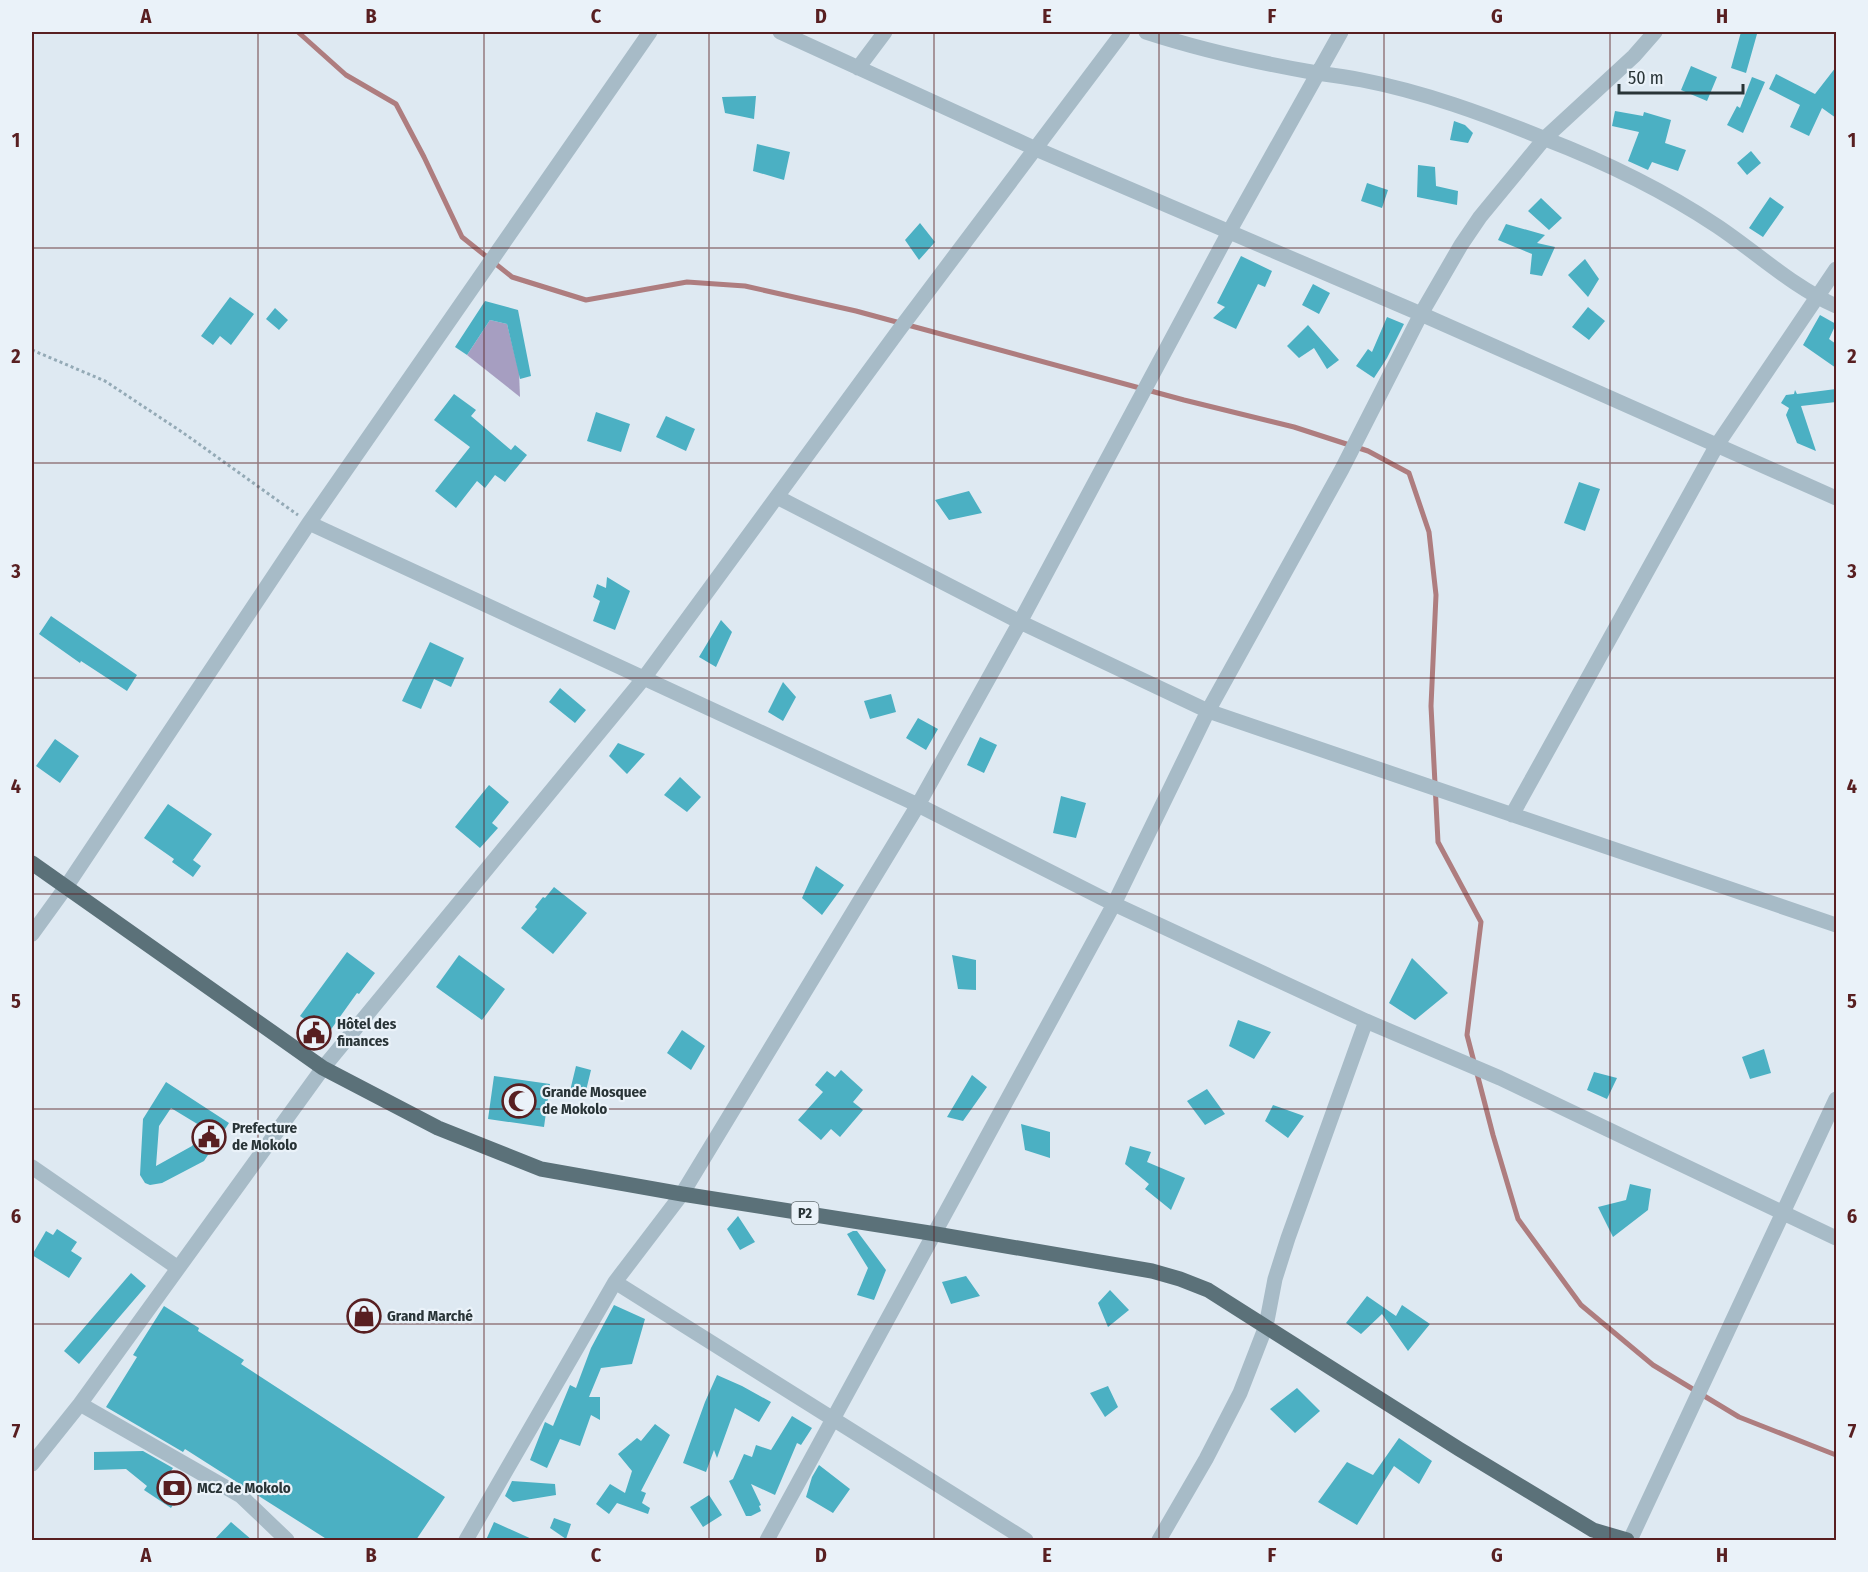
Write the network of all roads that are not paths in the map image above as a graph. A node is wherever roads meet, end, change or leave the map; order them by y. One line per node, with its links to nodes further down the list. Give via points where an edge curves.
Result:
1 (650, 32): 20 (street)
2 (780, 32): 8 (street)
3 (885, 32): 8 (street)
4 (1123, 32): 11 (street)
5 (1146, 32): 9 (street)
6 (1341, 32): 9 (street)
7 (1655, 32): 10 (street)
8 (858, 68): 11 (street)
9 (1318, 73): 10 (street, via 1420,94); 12 (street)
10 (1545, 138): 14 (street, via 1680,203); 16 (street, via 1467,236)
11 (1036, 149): 12 (street); 18 (street)
12 (1229, 232): 16 (street); 21 (street)
13 (1836, 269): 14 (street)
14 (1818, 298): 15 (street); 17 (street)
15 (1836, 306)
16 (1421, 314): 17 (street); 23 (street, via 1363,430)
17 (1716, 445): 19 (street); 25 (street)
18 (777, 497): 21 (street); 22 (street)
19 (1836, 498)
20 (309, 523): 22 (street); 27 (street)
21 (1020, 622): 23 (street); 24 (street)
22 (644, 678): 24 (street); 32 (street)
23 (1208, 711): 25 (street); 28 (street)
24 (918, 805): 28 (street); 35 (street)
25 (1512, 815): 29 (street)
26 (32, 862): 27 (main road, P2)
27 (66, 887): 30 (street); 32 (main road, P2)
28 (1114, 904): 31 (street); 37 (street)
29 (1836, 925)
30 (32, 934)
31 (1366, 1021): 36 (street, via 1500,1078); 41 (street, via 1288,1238)
32 (323, 1068): 35 (main road, P2, via 438,1128 542,1169); 39 (street)
33 (1836, 1099): 36 (street)
34 (32, 1167): 39 (street)
35 (682, 1194): 37 (main road, P2); 40 (street)
36 (1784, 1213): 38 (street); 51 (street)
37 (936, 1234): 41 (main road, P2, via 1152,1271 1208,1290); 43 (street)
38 (1836, 1238)
39 (178, 1268): 42 (street)
40 (615, 1282): 43 (street); 47 (street)
41 (1266, 1326): 45 (main road, P2); 50 (street, via 1240,1393)
42 (80, 1404): 44 (street); 46 (street, via 241,1496)
43 (833, 1420): 48 (street); 49 (street)
44 (32, 1464)
45 (1588, 1535): 51 (main road)
46 (287, 1540)
47 (466, 1540)
48 (767, 1540)
49 (1026, 1540)
50 (1159, 1540)
51 (1629, 1540)

